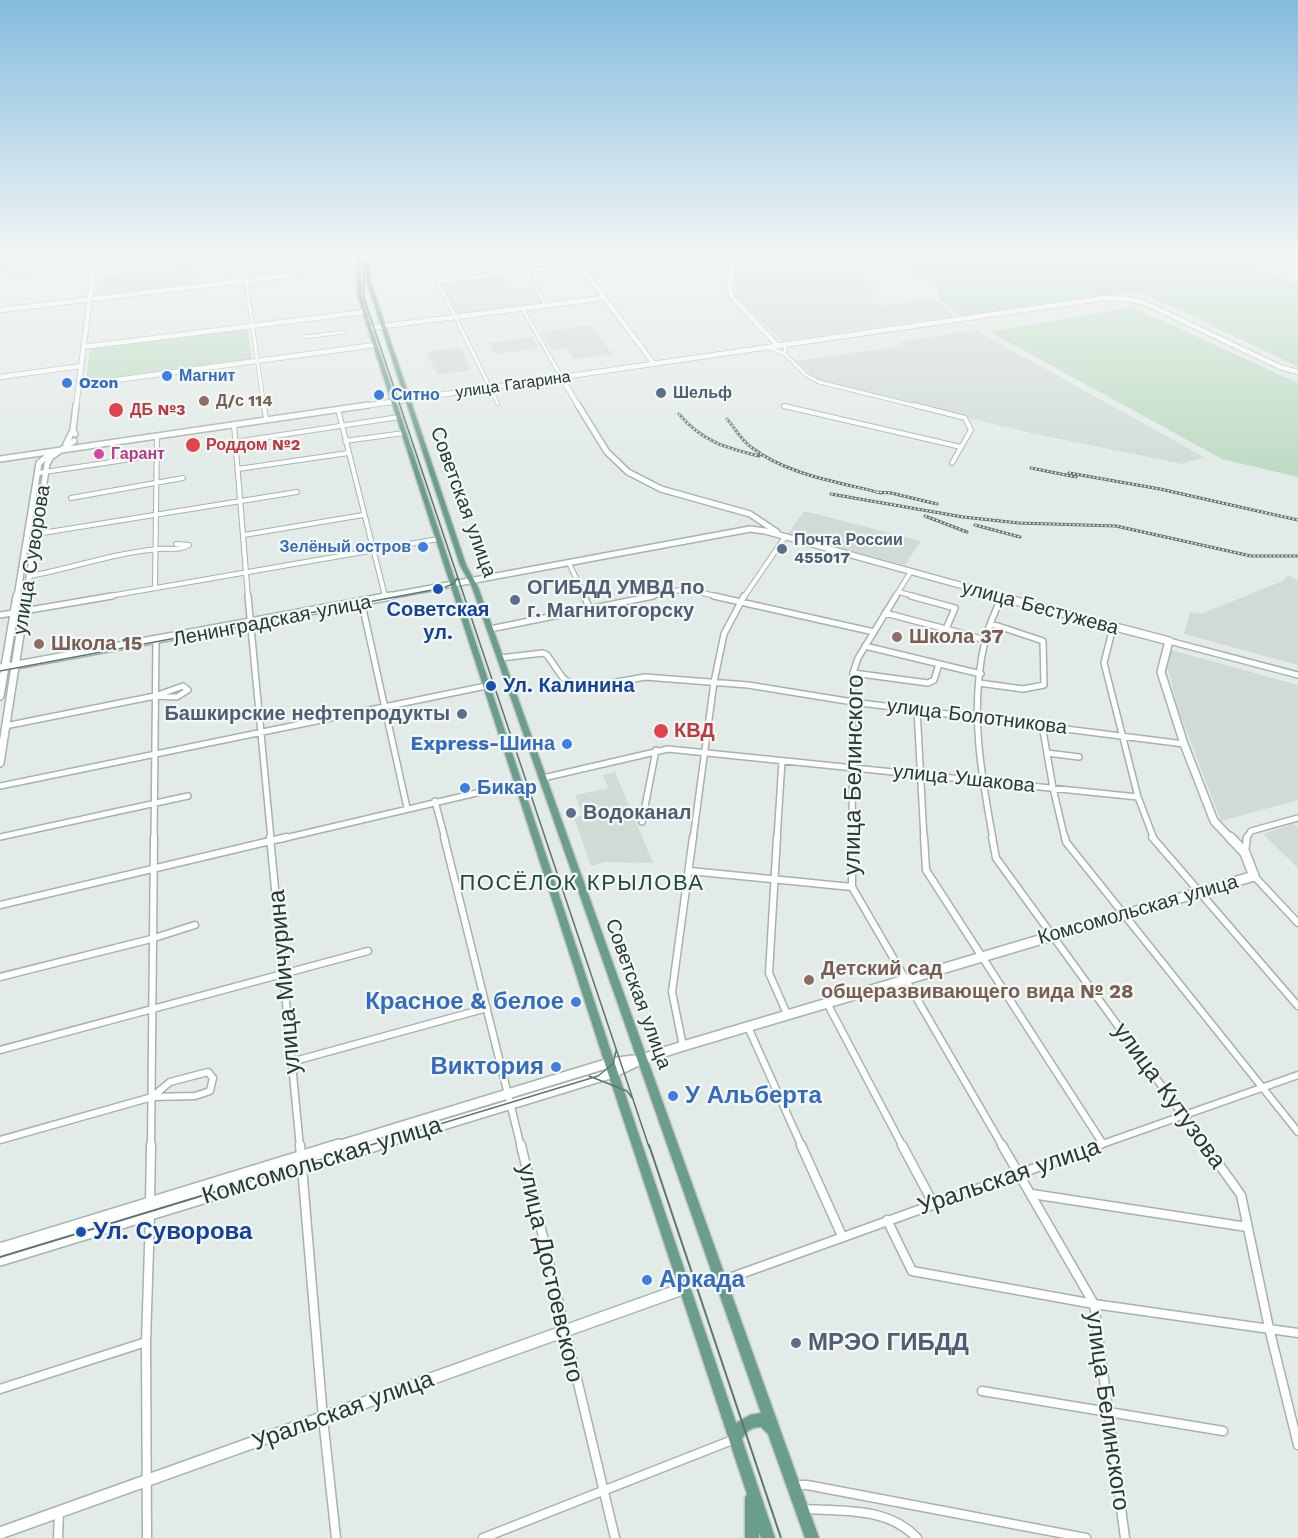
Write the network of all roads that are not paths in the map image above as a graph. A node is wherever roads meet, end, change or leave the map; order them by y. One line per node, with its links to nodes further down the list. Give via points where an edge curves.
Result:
1 (369, 328): 14 (main road, Советская улица)
2 (85, 329): 17 (main road)
3 (230, 329): 17 (main road)
4 (252, 329): 20 (street)
5 (384, 329): 28 (main road, Советская улица)
6 (462, 329): 27 (street)
7 (534, 329): 25 (street)
8 (627, 329): 21 (main road)
9 (762, 329): 16 (main road)
10 (897, 329): 15 (main road, улица Гагарина)
11 (1199, 329): 23 (main road, улица Гагарина)
12 (345, 332): 13 (street)
13 (304, 337)
14 (375, 345): 20 (main road); 29 (main road, Советская улица)
15 (784, 345): 16 (main road, улица Гагарина); 19 (street)
16 (778, 346): 18 (main road, улица Гагарина)
17 (83, 347): 22 (main road)
18 (768, 347): 19 (street); 21 (main road, улица Гагарина)
19 (784, 354): 44 (street, via 819,382 965,418 971,430)
20 (258, 361): 26 (main road); 34 (street)
21 (654, 364): 25 (main road, улица Гагарина)
22 (81, 366): 24 (main road); 26 (main road)
23 (1298, 372)
24 (0, 377)
25 (562, 378): 27 (main road, улица Гагарина); 62 (main road, via 621,467 658,487 751,514)
26 (79, 385): 37 (main road)
27 (489, 388): 28 (main road, улица Гагарина); 30 (street)
28 (407, 400): 29 (main road, улица Гагарина); 76 (main road, Советская улица, via 463,565)
29 (394, 402): 32 (main road, улица Гагарина); 33 (main road, Советская улица)
30 (498, 404)
31 (784, 406): 44 (street)
32 (338, 410): 34 (main road, улица Гагарина); 36 (street)
33 (399, 417): 36 (street); 38 (main road, Советская улица)
34 (266, 420): 35 (main road, улица Гагарина)
35 (234, 425): 39 (main road, улица Гагарина); 42 (street, улица Мичурина)
36 (342, 426): 41 (street); 42 (street)
37 (73, 430): 40 (main road); 46 (main road, улица Суворова, via 68,442)
38 (404, 433): 41 (street); 67 (main road, Советская улица)
39 (157, 436): 43 (main road, улица Гагарина); 49 (street)
40 (74, 441): 43 (main road); 45 (main road, улица Суворова)
41 (345, 441): 47 (street)
42 (235, 442): 53 (street, улица Мичурина)
43 (83, 447): 45 (main road, улица Гагарина)
44 (961, 447): 52 (street)
45 (61, 451): 46 (main road, улица Гагарина); 54 (main road, улица Суворова, via 49,459)
46 (54, 452): 48 (main road, улица Гагарина); 51 (main road, улица Суворова)
47 (348, 453): 53 (street); 61 (street)
48 (30, 455): 50 (main road, улица Гагарина); 51 (main road, via 39,458)
49 (158, 455): 54 (street); 56 (street)
50 (0, 459)
51 (39, 463): 54 (main road, улица Суворова)
52 (952, 463)
53 (238, 469): 59 (street, улица Мичурина)
54 (42, 472): 65 (main road, улица Суворова); 68 (main road, улица Суворова)
55 (183, 478): 56 (street)
56 (158, 482): 58 (street); 60 (street)
57 (297, 492): 59 (street)
58 (71, 498)
59 (240, 500): 60 (street); 64 (street, улица Мичурина)
60 (157, 515): 65 (street); 70 (street)
61 (363, 515): 64 (street); 71 (street)
62 (761, 521): 63 (main road); 66 (main road)
63 (750, 529): 66 (main road, Ленинградская улица); 72 (main road, Ленинградская улица)
64 (244, 535): 73 (street, улица Мичурина)
65 (35, 537): 68 (main road); 75 (main road, улица Суворова)
66 (784, 537): 74 (main road, улица Бестужева); 82 (street)
67 (438, 539): 71 (street); 77 (main road, Советская улица)
68 (26, 541): 86 (main road, улица Суворова)
69 (176, 544): 70 (street, via 189,545 176,550)
70 (158, 549): 75 (street); 78 (street)
71 (372, 550): 73 (street); 80 (street)
72 (569, 563): 76 (main road, Ленинградская улица); 84 (street)
73 (246, 572): 78 (street); 89 (street, улица Мичурина)
74 (910, 573): 79 (street, улица Белинского); 81 (main road, улица Бестужева)
75 (30, 576): 85 (main road, улица Суворова)
76 (472, 581): 77 (main road, Ленинградская улица); 92 (main road, Советская улица)
77 (453, 585): 80 (main road, Ленинградская улица); 83 (main road, Ленинградская улица); 108 (main road, Советская улица)
78 (155, 588): 85 (street)
79 (899, 592): 87 (street, улица Белинского); 93 (street, via 955,609)
80 (385, 596): 89 (main road, Ленинградская улица)
81 (1001, 597): 90 (street, улица Кутузова); 91 (main road, улица Бестужева)
82 (742, 601): 84 (street, via 685,589); 94 (street); 106 (street, via 724,634)
83 (362, 604): 89 (main road, Ленинградская улица); 112 (street)
84 (590, 609): 92 (street)
85 (24, 611): 86 (street); 101 (main road, улица Суворова)
86 (14, 613): 88 (street); 102 (main road, улица Суворова)
87 (885, 613): 93 (street); 94 (street, улица Белинского)
88 (0, 615)
89 (250, 623): 97 (main road, Ленинградская улица); 101 (main road, Ленинградская улица); 117 (street, улица Мичурина)
90 (992, 624): 95 (street, улица Кутузова); 107 (street, via 1043,641 1044,686 1030,690)
91 (1113, 627): 96 (main road, улица Бестужева); 118 (street, via 1104,663)
92 (490, 629): 99 (main road, Советская улица)
93 (946, 629): 95 (street)
94 (874, 632): 98 (street, улица Белинского)
95 (985, 640): 104 (street, улица Кутузова)
96 (1169, 641): 105 (street, улица Бестужева); 119 (main road, via 1161,672)
97 (156, 642): 101 (main road, Ленинградская улица); 110 (street)
98 (866, 646): 100 (street); 103 (street, улица Белинского)
99 (500, 658): 106 (street, улица Болотникова, via 543,653 577,689 645,678); 129 (main road, Советская улица)
100 (939, 664): 103 (street, via 934,680 928,683); 104 (street)
101 (15, 667): 102 (main road, Ленинградская улица); 116 (main road, улица Суворова)
102 (2, 669): 109 (main road, улица Суворова)
103 (853, 673): 111 (street, улица Белинского)
104 (981, 674): 107 (street, улица Кутузова)
105 (1298, 675)
106 (714, 682): 111 (street, улица Болотникова); 121 (street)
107 (979, 683): 114 (street, улица Кутузова)
108 (486, 686): 112 (street); 131 (main road, Советская улица)
109 (0, 696)
110 (155, 696): 110 (street, via 183,686 188,690 177,697); 116 (street); 123 (street)
111 (853, 702): 113 (street, улица Болотникова); 127 (street, улица Белинского)
112 (384, 706): 117 (street); 138 (street)
113 (917, 709): 114 (street, улица Болотникова); 128 (street)
114 (977, 716): 115 (street, улица Болотникова); 130 (street, улица Кутузова)
115 (1042, 725): 118 (street, улица Болотникова); 122 (street)
116 (5, 726): 126 (main road, улица Суворова)
117 (261, 732): 123 (street); 142 (street, улица Мичурина)
118 (1121, 736): 119 (street, улица Болотникова); 135 (street)
119 (1184, 744): 143 (main road, via 1215,820)
120 (656, 750): 121 (street, улица Ушакова); 129 (street, улица Ушакова); 140 (street)
121 (705, 753): 125 (street, улица Ушакова); 145 (street)
122 (1047, 753): 124 (street); 133 (street)
123 (154, 755): 132 (street); 137 (street)
124 (1079, 757)
125 (782, 761): 127 (street, улица Ушакова); 147 (street)
126 (0, 763)
127 (852, 768): 128 (street, улица Ушакова); 148 (street, улица Белинского)
128 (921, 774): 130 (street, улица Ушакова); 157 (street, via 926,870)
129 (543, 778): 169 (main road, Советская улица)
130 (982, 781): 133 (street, улица Ушакова); 154 (street, улица Кутузова, via 996,858)
131 (519, 783): 136 (street); 171 (main road, Советская улица)
132 (0, 786)
133 (1053, 788): 135 (street, улица Ушакова); 151 (street, via 1066,842)
134 (188, 796): 137 (street)
135 (1137, 797): 149 (street, via 1151,836)
136 (435, 801): 138 (street); 163 (street, улица Достоевского)
137 (154, 803): 141 (street); 144 (street)
138 (406, 808): 142 (street)
139 (1298, 818): 143 (street, Комсомольская улица, via 1251,831 1245,841)
140 (642, 822)
141 (0, 837)
142 (273, 840): 144 (street); 158 (street, улица Мичурина)
143 (1245, 853): 146 (main road)
144 (153, 868): 150 (street); 155 (street)
145 (690, 872): 147 (street); 167 (street, via 672,993)
146 (1254, 876): 149 (main road, Комсомольская улица); 152 (street)
147 (773, 879): 148 (street); 165 (street, via 769,973)
148 (852, 887): 160 (street, улица Белинского)
149 (1200, 892): 151 (main road, Комсомольская улица); 162 (street)
150 (0, 905)
151 (1123, 915): 154 (main road, Комсомольская улица); 173 (street)
152 (1298, 923)
153 (195, 925): 155 (street)
154 (1052, 935): 157 (main road, Комсомольская улица); 176 (street, улица Кутузова)
155 (151, 939): 159 (street); 164 (street)
156 (368, 951): 158 (street)
157 (981, 956): 160 (main road, Комсомольская улица); 179 (street)
158 (285, 975): 164 (street); 170 (street, улица Мичурина)
159 (0, 976)
160 (904, 979): 161 (main road, Комсомольская улица); 181 (street, улица Белинского)
161 (827, 1002): 165 (main road, Комсомольская улица); 183 (street)
162 (1298, 1006)
163 (486, 1008): 170 (street); 175 (street, улица Достоевского)
164 (150, 1011): 168 (street); 174 (street)
165 (787, 1014): 166 (main road, Комсомольская улица)
166 (748, 1026): 167 (main road, Комсомольская улица); 187 (street)
167 (683, 1046): 169 (main road, Комсомольская улица)
168 (0, 1050)
169 (642, 1059): 171 (main road, Комсомольская улица); 190 (main road, Советская улица)
170 (291, 1062): 180 (street, улица Мичурина)
171 (611, 1068): 175 (main road, Комсомольская улица); 191 (main road, Советская улица)
172 (1298, 1075): 173 (street, Уральская улица)
173 (1263, 1087): 176 (street, Уральская улица); 177 (street)
174 (152, 1097): 174 (street, via 195,1096 210,1090 213,1078 208,1072 170,1082); 178 (street); 184 (street)
175 (509, 1099): 180 (main road, Комсомольская улица); 194 (street, улица Достоевского)
176 (1184, 1116): 179 (street, Уральская улица); 186 (street, улица Кутузова, via 1241,1195)
177 (1298, 1132)
178 (0, 1140)
179 (1103, 1144): 181 (street, Уральская улица)
180 (302, 1162): 184 (main road, Комсомольская улица); 200 (street, улица Мичурина)
181 (1018, 1175): 182 (street, улица Белинского); 183 (street, Уральская улица)
182 (1032, 1194): 186 (street); 192 (street, улица Белинского)
183 (933, 1203): 185 (street, Уральская улица)
184 (150, 1209): 188 (main road, Комсомольская улица); 189 (main road, Комсомольская улица); 196 (street)
185 (887, 1220): 187 (street, Уральская улица); 192 (street, via 912,1271)
186 (1247, 1227): 193 (street, улица Кутузова)
187 (842, 1236): 190 (street, Уральская улица)
188 (0, 1249)
189 (0, 1260)
190 (721, 1281): 201 (main road, Советская улица)
191 (685, 1288): 194 (main road, Уральская улица); 203 (main road, Советская улица)
192 (1094, 1304): 193 (street); 199 (street, улица Белинского)
193 (1269, 1328): 195 (street); 204 (street, улица Кутузова)
194 (564, 1332): 200 (main road, Уральская улица); 208 (street, улица Достоевского)
195 (1298, 1333)
196 (146, 1342): 197 (street); 205 (street)
197 (0, 1389)
198 (981, 1391): 199 (street)
199 (1110, 1411): 202 (street); 222 (street, улица Белинского)
200 (322, 1418): 205 (main road, Уральская улица); 214 (street, улица Мичурина)
201 (773, 1431): 203 (main road, via 758,1419 740,1428); 206 (main road, Советская улица)
202 (1223, 1431)
203 (735, 1439): 207 (main road, Советская улица); 208 (street)
204 (1298, 1445)
205 (145, 1482): 210 (main road, Уральская улица); 213 (street)
206 (794, 1485): 209 (main road, Советская улица); 221 (street)
207 (752, 1488): 217 (main road); 218 (main road, Советская улица)
208 (602, 1491): 215 (street); 216 (street, улица Достоевского)
209 (802, 1509): 219 (main road, Советская улица); 220 (street, via 857,1512 899,1521 911,1528)
210 (59, 1512): 211 (main road, Уральская улица); 212 (street)
211 (0, 1533)
212 (58, 1538)
213 (147, 1538)
214 (336, 1538)
215 (483, 1538)
216 (615, 1538)
217 (752, 1538)
218 (768, 1538)
219 (812, 1538)
220 (917, 1538)
221 (1086, 1538)
222 (1125, 1538)

